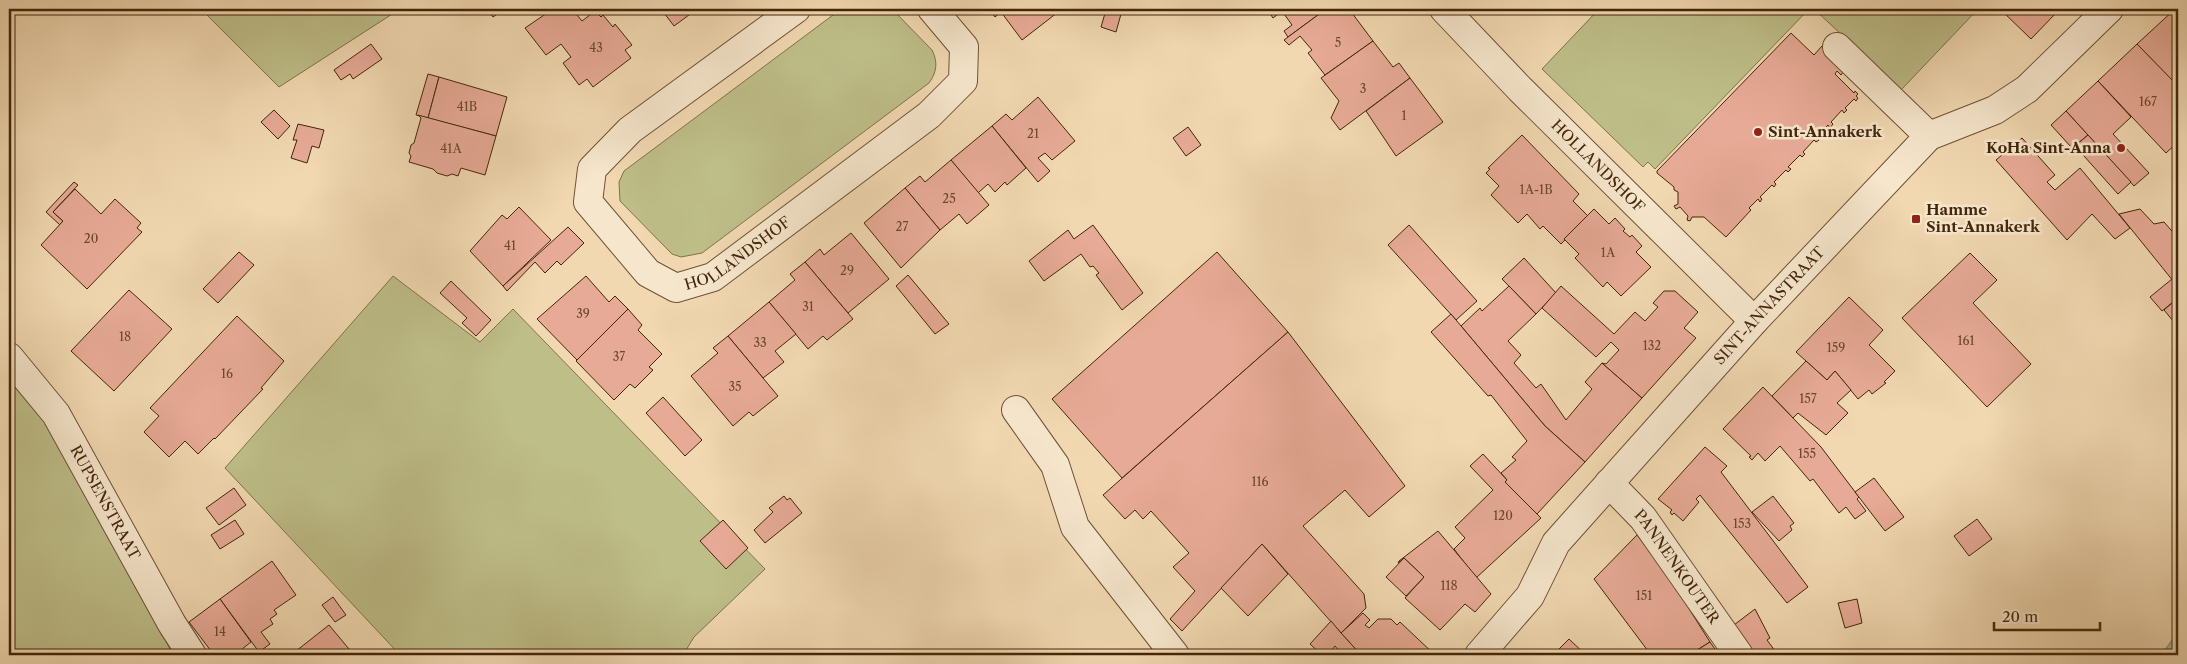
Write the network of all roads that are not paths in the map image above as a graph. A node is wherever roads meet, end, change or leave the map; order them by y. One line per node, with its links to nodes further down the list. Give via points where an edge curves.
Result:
1 (796, 9): 2 (street, HOLLANDSHOF, via 630,130 592,169 588,202 648,273 676,288 713,277 948,99 963,81 964,47)
2 (932, 9)
3 (1444, 9): 7 (street, HOLLANDSHOF)
4 (2108, 9): 6 (street, SINT-ANNASTRAAT, via 2027,90 1995,110)
5 (1838, 47): 6 (street)
6 (1929, 136): 7 (street, SINT-ANNASTRAAT)
7 (1754, 321): 10 (street, SINT-ANNASTRAAT)
8 (9, 357): 11 (street, RUPSENSTRAAT, via 56,414)
9 (1016, 410): 12 (street, via 1055,465 1075,527)
10 (1608, 483): 13 (street, SINT-ANNASTRAAT, via 1556,543 1530,596); 14 (street, PANNENKOUTER, via 1643,518)
11 (192, 655)
12 (1175, 655)
13 (1479, 655)
14 (1739, 655)

